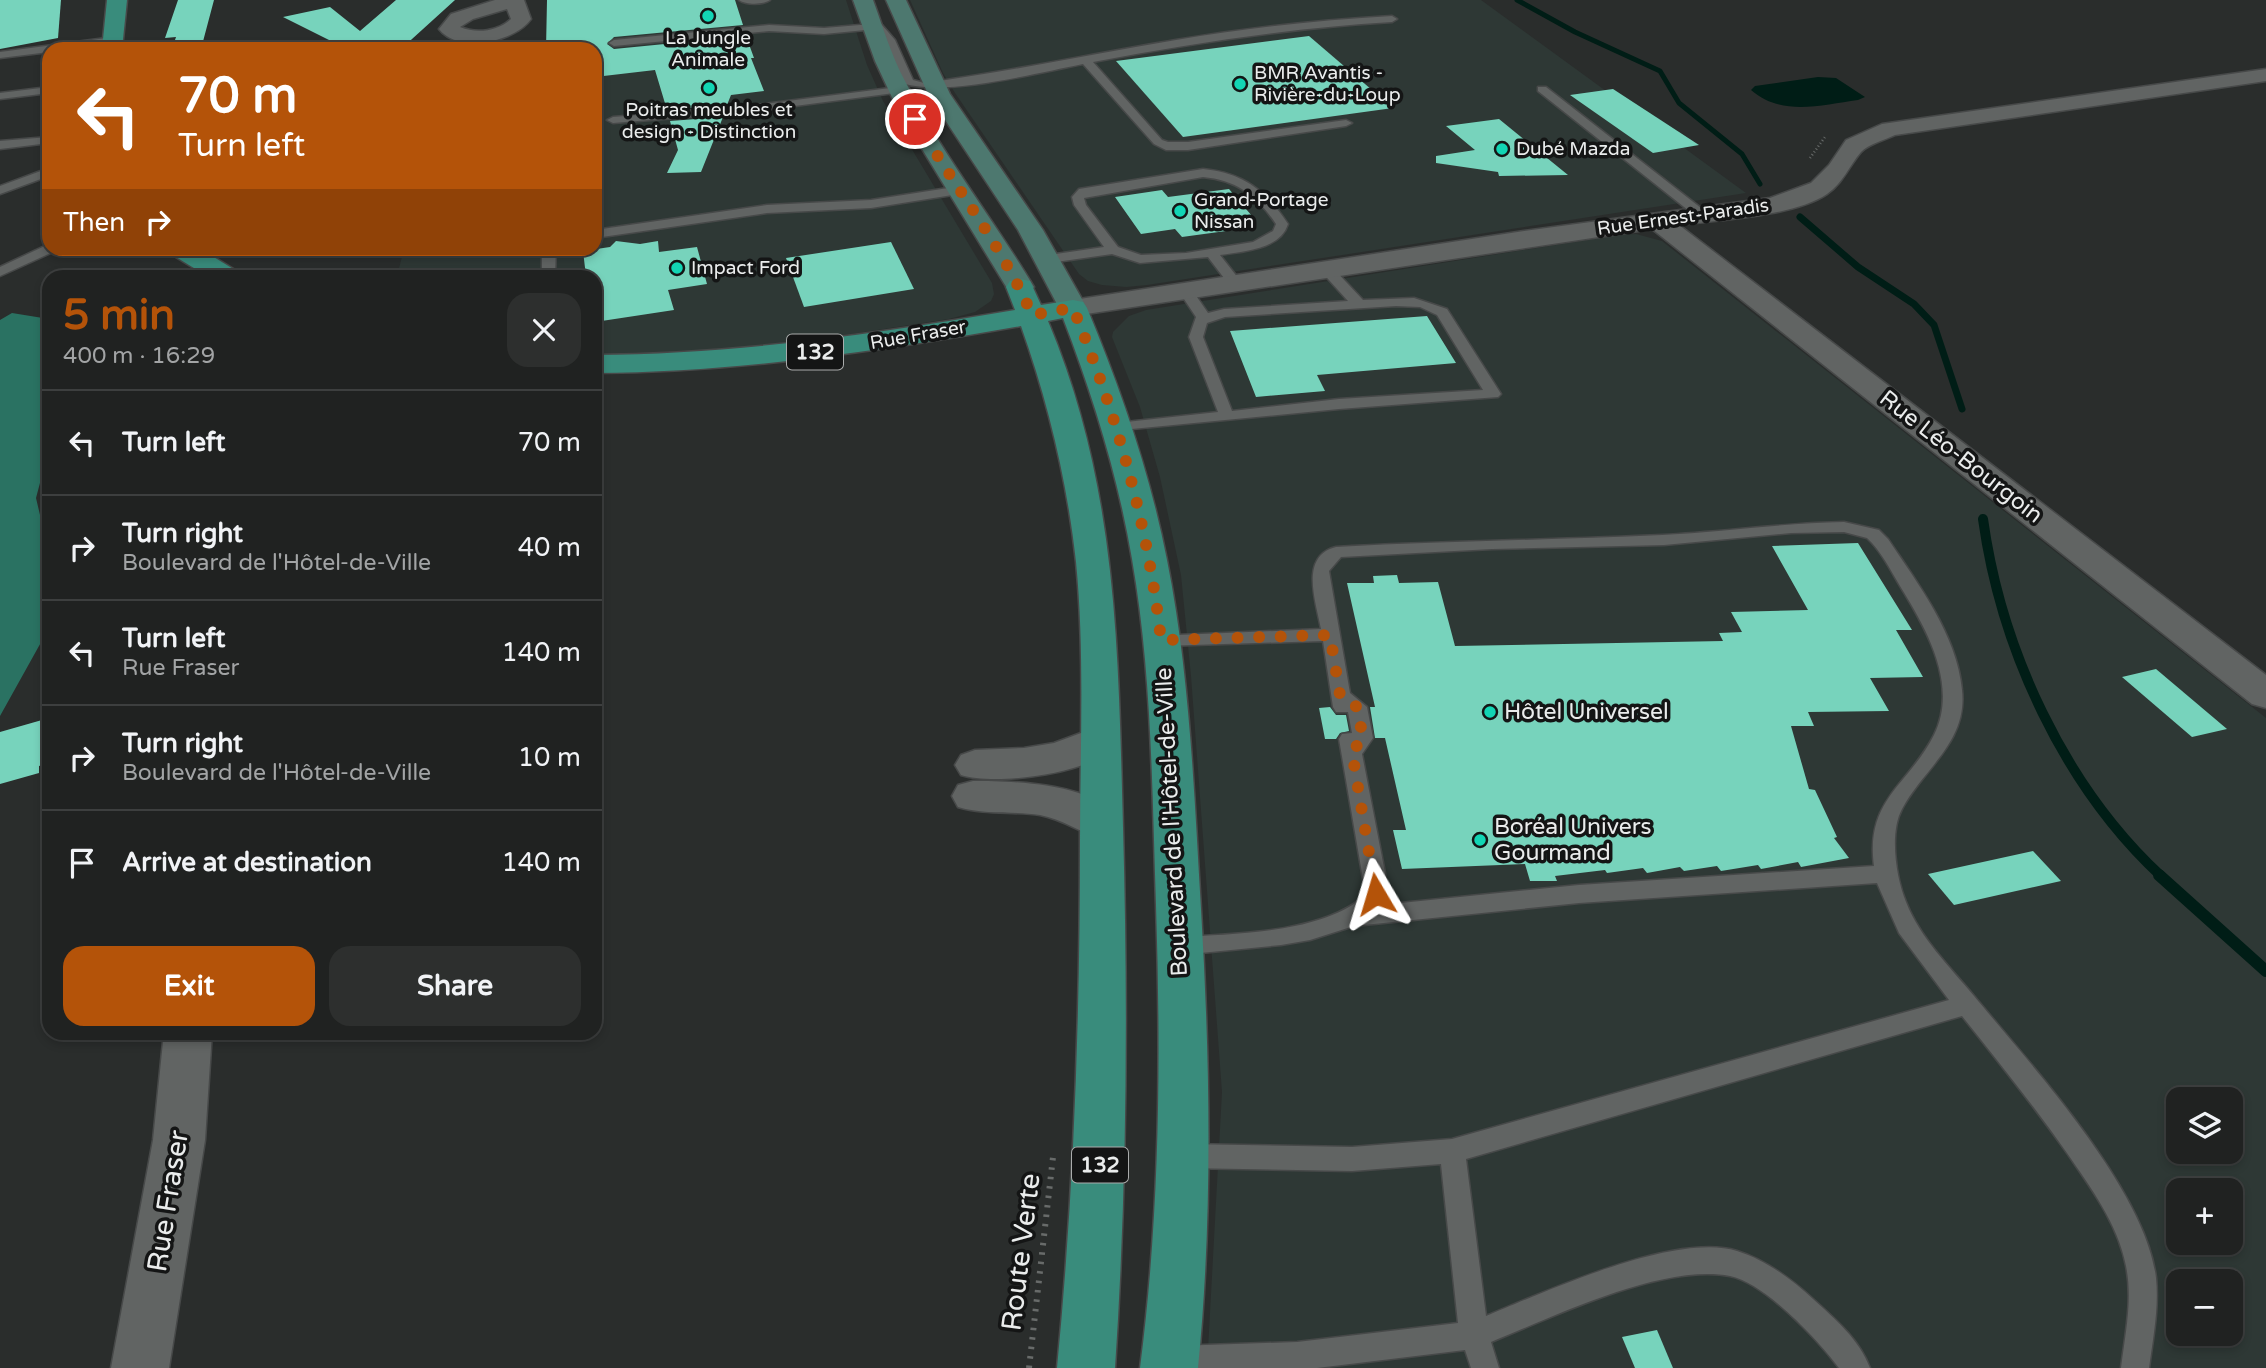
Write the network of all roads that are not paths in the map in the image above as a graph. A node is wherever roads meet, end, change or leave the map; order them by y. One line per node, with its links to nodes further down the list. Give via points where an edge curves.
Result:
1 (117, 0): 7 (main road)
2 (744, 0): 3 (lane)
3 (765, 0)
4 (896, 0): 13 (main road, Boulevard de l'Hôtel-de-Ville)
5 (868, 13): 8 (lane, via 824,31 769,28); 13 (lane, via 890,40 911,84); 15 (main road)
6 (1392, 19): 11 (lane, via 1177,43)
7 (113, 42)
8 (614, 43)
9 (42, 51): 10 (lane)
10 (0, 55)
11 (1085, 60): 13 (lane); 19 (lane, via 1166,146)
12 (2266, 75): 25 (street, Rue Ernest-Paradis, via 1890,129 1853,145 1831,179 1807,195)
13 (934, 85): 32 (main road, Boulevard de l'Hôtel-de-Ville)
14 (1542, 89): 25 (lane)
15 (898, 90): 18 (lane); 24 (main road)
16 (42, 91): 17 (lane)
17 (0, 96)
18 (613, 120)
19 (1346, 123)
20 (42, 141): 21 (lane)
21 (0, 145)
22 (42, 175): 23 (lane)
23 (0, 190)
24 (961, 190): 27 (lane, via 889,203 768,209); 38 (main road)
25 (1702, 215): 26 (street, Rue Ernest-Paradis)
26 (1656, 220): 33 (street, Rue Ernest-Paradis); 47 (street, Rue Léo-Bourgoin)
27 (602, 233)
28 (1113, 250): 30 (lane, via 1140,259); 30 (lane, via 1080,205 1078,197 1083,192 1203,173 1234,176 1248,185 1282,224 1279,233 1257,245); 32 (lane)
29 (42, 252): 35 (lane)
30 (1211, 253): 36 (lane)
31 (193, 256): 34 (main road)
32 (1049, 259): 40 (main road, Boulevard de l'Hôtel-de-Ville)
33 (1326, 269): 36 (street, Rue Ernest-Paradis); 39 (lane)
34 (215, 270)
35 (0, 272)
36 (1235, 283): 37 (street, Rue Ernest-Paradis)
37 (1185, 290): 40 (street, Rue Ernest-Paradis); 41 (lane)
38 (1026, 301): 40 (main road, Rue Fraser / 132); 42 (main road, Rue Fraser / 132, via 788,355); 48 (main road, 132, via 1049,360 1085,498 1097,603)
39 (1359, 304): 41 (lane); 43 (lane, via 1419,302 1442,312 1493,394)
40 (1073, 308): 44 (main road, Boulevard de l'Hôtel-de-Ville)
41 (1204, 318): 43 (lane, via 1197,325 1196,337)
42 (602, 364)
43 (1227, 417): 44 (lane)
44 (1118, 428): 46 (main road, Boulevard de l'Hôtel-de-Ville, via 1149,557)
45 (1330, 635): 46 (lane); 50 (lane, via 1320,571 1336,552 1664,540 1790,528 1843,527 1873,534 1930,624 1945,659 1952,713 1940,740 1890,810); 51 (lane, via 1342,701 1357,707 1363,738 1350,746 1376,894)
46 (1161, 640): 52 (main road, Boulevard de l'Hôtel-de-Ville)
47 (2266, 695)
48 (1100, 740): 49 (main road, 132); 49 (street, via 1060,758 974,780 1080,809)
49 (1101, 823): 60 (main road, 132, via 1101,1142)
50 (1884, 874): 51 (lane, via 1578,894); 53 (lane, via 1908,929)
51 (1354, 917): 52 (lane, via 1252,942)
52 (1180, 946): 56 (main road, Boulevard de l'Hôtel-de-Ville)
53 (1967, 1005): 55 (lane); 63 (lane, via 2059,1121 2129,1227 2141,1269)
54 (187, 1040): 59 (street, Rue Fraser, via 179,1140)
55 (1452, 1150): 56 (lane, via 1398,1159); 57 (lane)
56 (1183, 1156): 58 (main road, Boulevard de l'Hôtel-de-Ville)
57 (1474, 1335): 58 (lane, via 1297,1356); 61 (lane); 62 (lane, via 1601,1283 1657,1268 1734,1263 1777,1285 1833,1336)
58 (1170, 1364)
59 (140, 1368)
60 (1086, 1368)
61 (1485, 1368)
62 (1856, 1368)
63 (2135, 1368)

